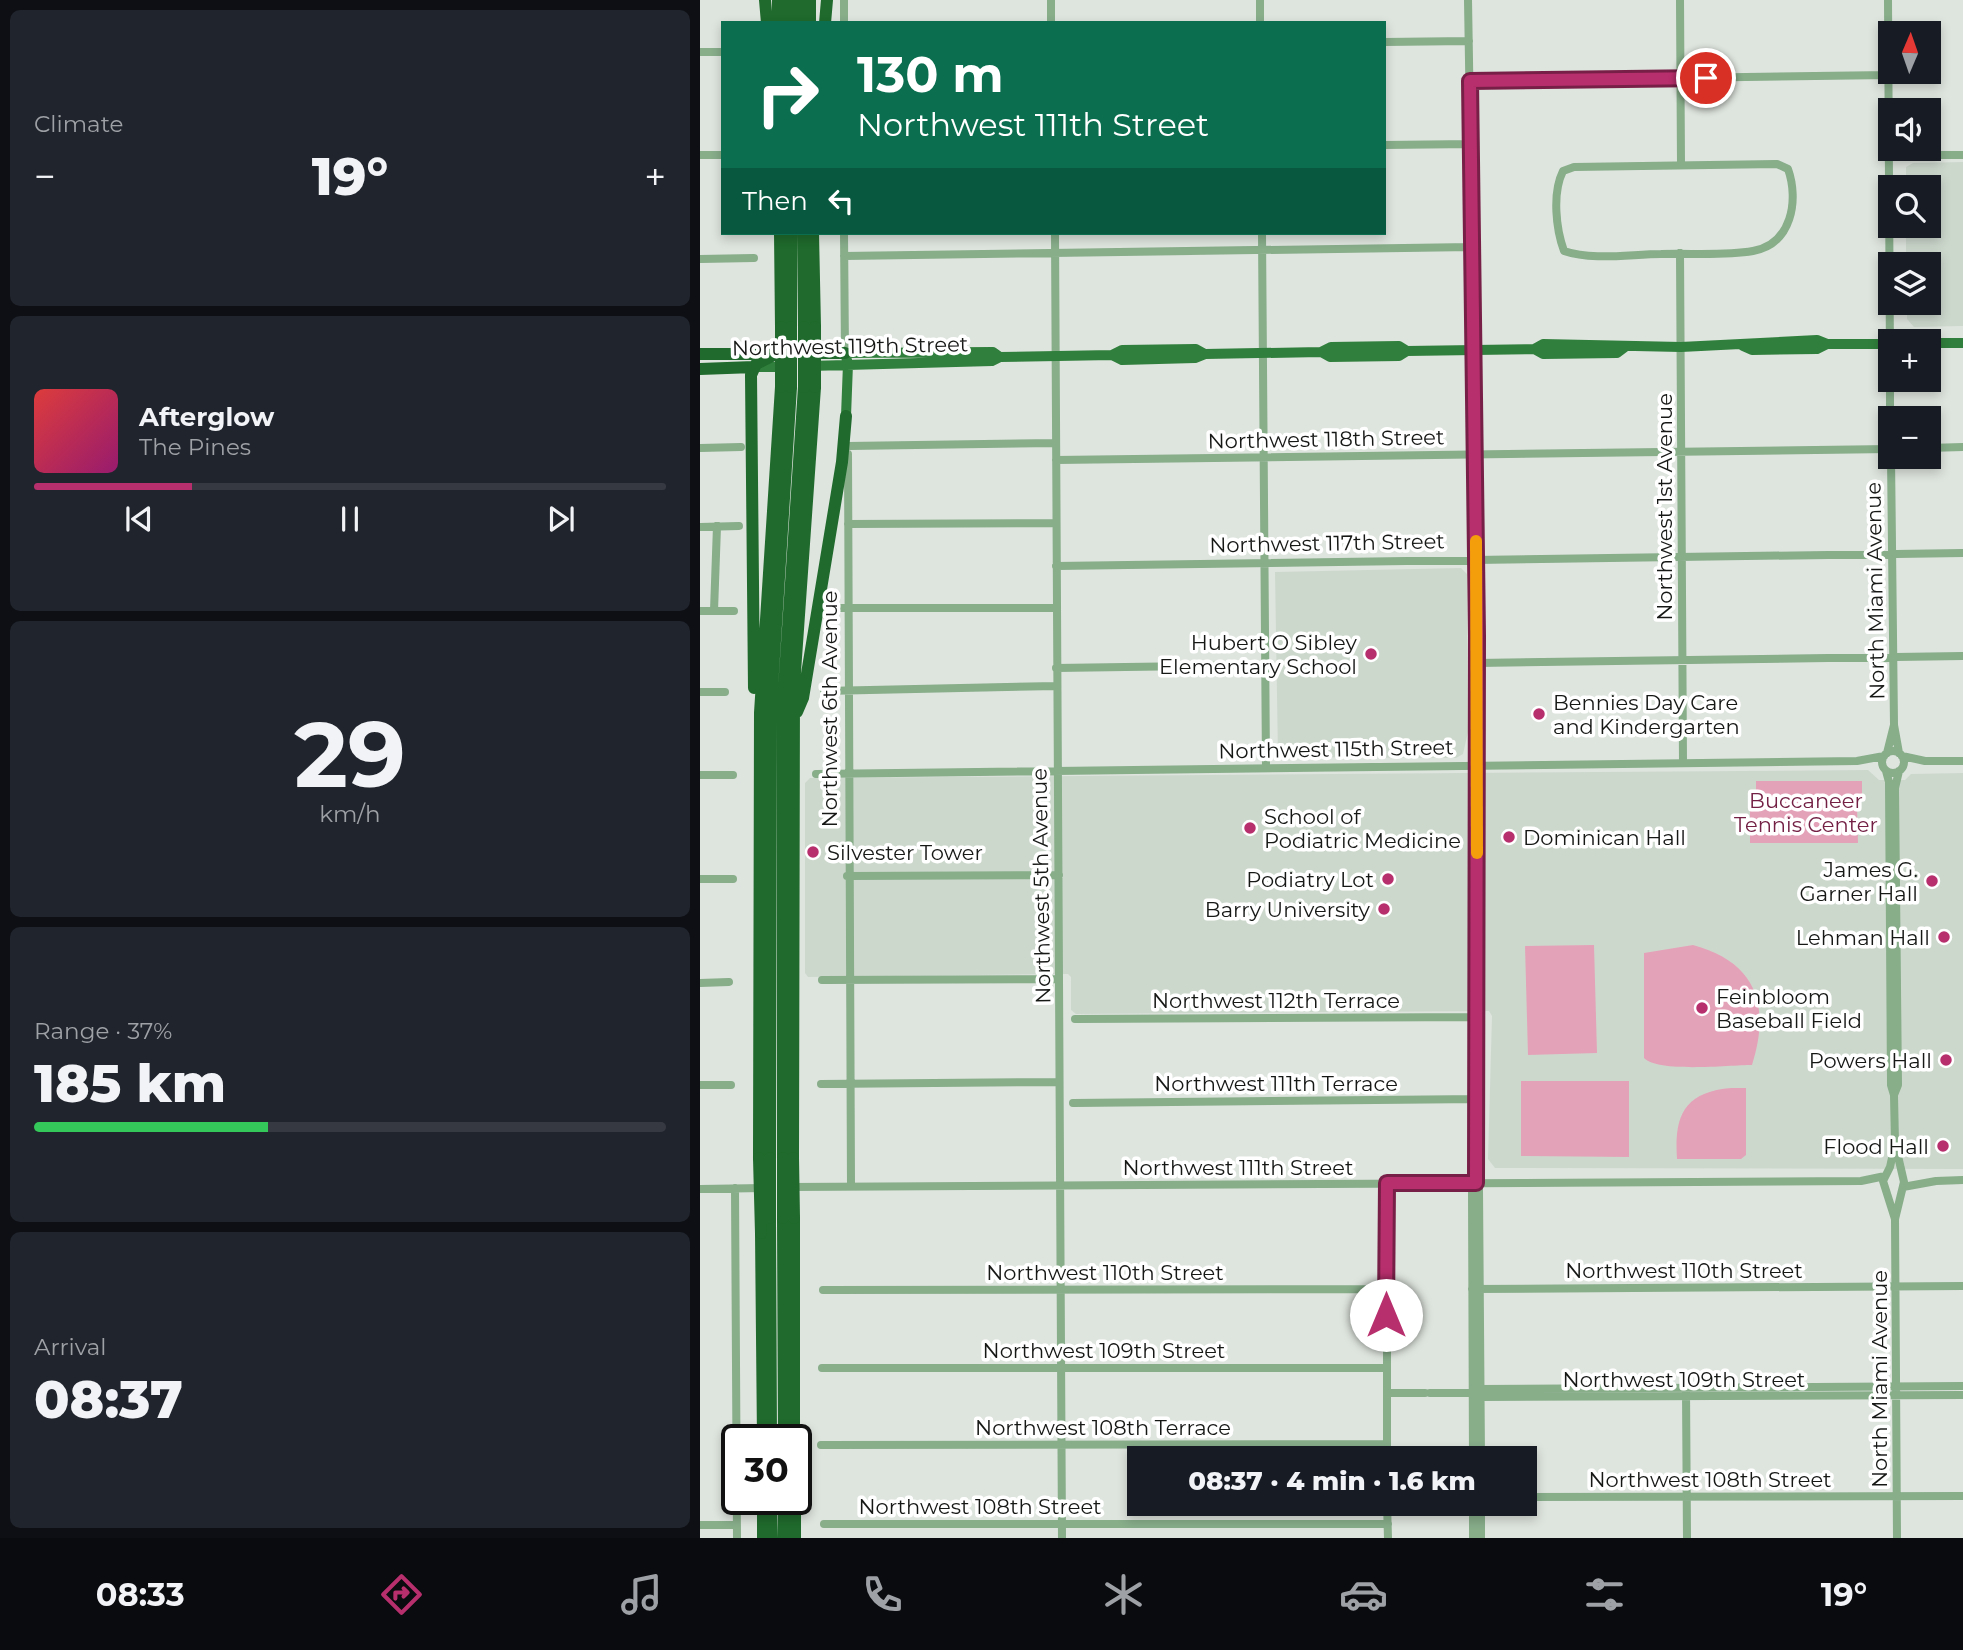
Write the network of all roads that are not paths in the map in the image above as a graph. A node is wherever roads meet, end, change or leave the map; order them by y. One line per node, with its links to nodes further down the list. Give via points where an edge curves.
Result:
1 (765, 0): 13 (highway)
2 (778, 0): 14 (highway)
3 (789, 0): 15 (highway)
4 (801, 0): 16 (highway)
5 (810, 0): 17 (highway)
6 (827, 0): 18 (highway)
7 (844, 0): 19 (street)
8 (1051, 0): 20 (street)
9 (1260, 0): 21 (street)
10 (1468, 0): 23 (street)
11 (1680, 0): 28 (street)
12 (1888, 0): 22 (street)
13 (767, 21)
14 (778, 21)
15 (789, 21)
16 (801, 21)
17 (810, 21)
18 (825, 21)
19 (844, 21)
20 (1051, 21)
21 (1260, 21)
22 (1888, 21)
23 (1469, 41): 24 (street); 29 (street)
24 (1386, 42)
25 (700, 52): 26 (street)
26 (721, 52)
27 (1878, 75): 28 (street)
28 (1680, 78): 29 (street); 37 (street)
29 (1470, 81): 30 (street)
30 (1472, 144): 31 (street); 45 (street)
31 (1386, 145)
32 (700, 155): 33 (street)
33 (721, 155)
34 (1941, 155): 35 (street)
35 (1963, 155)
36 (1889, 161): 53 (street)
37 (1681, 164): 48 (street, via 1777,164 1788,169 1793,199 1789,226 1755,251); 48 (street, via 1574,167 1563,171 1558,182 1559,237 1564,251 1593,256)
38 (780, 235): 52 (highway)
39 (791, 235): 52 (highway)
40 (803, 235): 52 (highway)
41 (813, 235): 52 (highway)
42 (844, 235): 49 (street, Northwest 6th Avenue)
43 (1055, 235): 46 (street, Northwest 5th Avenue)
44 (1262, 235): 47 (street)
45 (1471, 247): 47 (street); 58 (street)
46 (1055, 252): 47 (street); 49 (street); 62 (street, Northwest 5th Avenue)
47 (1263, 252): 59 (street)
48 (1680, 253): 57 (street, Northwest 1st Avenue)
49 (844, 256): 63 (street, Northwest 6th Avenue)
50 (700, 258): 51 (street)
51 (754, 258)
52 (798, 327): 66 (highway, bridge); 66 (highway, bridge)
53 (1890, 329)
54 (1941, 343): 55 (main road)
55 (1963, 343)
56 (1878, 344): 57 (main road, Northwest 119th Street, via 1752,351 1743,346)
57 (1681, 347): 58 (main road, Northwest 119th Street, via 1543,344 1534,349); 75 (street, Northwest 1st Avenue)
58 (1474, 350): 59 (main road, Northwest 119th Street, via 1407,351 1399,346); 76 (street)
59 (1263, 353): 62 (main road, Northwest 119th Street, via 1134,360 1112,355); 77 (street)
60 (700, 354): 61 (highway, Northwest 119th Street)
61 (776, 354): 63 (highway, Northwest 119th Street); 64 (highway)
62 (1054, 356): 63 (main road, Northwest 119th Street, via 1000,356 993,352); 68 (street, Northwest 5th Avenue)
63 (847, 359): 64 (main road, Northwest 119th Street); 67 (main road, Northwest 6th Avenue)
64 (754, 368): 65 (highway, Northwest 119th Street); 125 (highway, via 752,607)
65 (700, 369)
66 (798, 387): 108 (highway); 125 (highway, via 775,504 764,630); 146 (highway, via 782,719)
67 (846, 416): 69 (street, Northwest 6th Avenue); 108 (highway, via 803,698)
68 (1056, 443): 69 (street); 78 (street, Northwest 5th Avenue)
69 (848, 446): 81 (street, Northwest 6th Avenue)
70 (741, 447): 72 (street)
71 (1963, 447): 73 (street)
72 (700, 448)
73 (1941, 448)
74 (1878, 449): 75 (street, Northwest 118th Street)
75 (1682, 452): 76 (street, Northwest 118th Street); 87 (street, Northwest 1st Avenue)
76 (1475, 454): 77 (street, Northwest 118th Street); 88 (street)
77 (1264, 458): 78 (street, Northwest 118th Street); 89 (street)
78 (1056, 460): 80 (street, Northwest 5th Avenue)
79 (1891, 469): 86 (street, North Miami Avenue)
80 (1056, 523): 81 (street); 90 (street, Northwest 5th Avenue)
81 (848, 524): 91 (street, Northwest 6th Avenue)
82 (717, 526): 83 (street); 84 (street); 95 (street)
83 (739, 526)
84 (700, 527)
85 (1963, 553): 86 (street, Northwest 117th Street)
86 (1892, 554): 87 (street, Northwest 117th Street); 98 (street, North Miami Avenue)
87 (1681, 557): 88 (street, Northwest 117th Street); 99 (street, Northwest 1st Avenue)
88 (1476, 558): 89 (street, Northwest 117th Street); 100 (street)
89 (1265, 561): 90 (street, Northwest 117th Street); 101 (street)
90 (1056, 566): 93 (street, Northwest 5th Avenue)
91 (849, 607): 92 (street); 93 (street); 105 (street, Northwest 6th Avenue)
92 (831, 608)
93 (1056, 608): 102 (street, Northwest 5th Avenue)
94 (700, 611): 95 (street)
95 (714, 611): 96 (street)
96 (734, 611)
97 (1963, 656): 98 (street)
98 (1892, 657): 99 (street); 109 (street, North Miami Avenue)
99 (1681, 660): 100 (street); 115 (street, Northwest 1st Avenue)
100 (1477, 663): 116 (street)
101 (1265, 665): 102 (street); 117 (street)
102 (1056, 668): 103 (street, Northwest 5th Avenue)
103 (1056, 686): 105 (street); 118 (street, Northwest 5th Avenue)
104 (824, 691): 105 (street)
105 (848, 691): 124 (street, Northwest 6th Avenue)
106 (700, 692): 107 (street)
107 (725, 692)
108 (794, 719): 146 (highway)
109 (1894, 725): 110 (street, North Miami Avenue); 111 (street, North Miami Avenue)
110 (1885, 755): 111 (street); 112 (street); 120 (street, North Miami Avenue)
111 (1901, 755): 113 (street); 119 (street, North Miami Avenue)
112 (1857, 761): 115 (street, Northwest 115th Street); 120 (street)
113 (1925, 761): 114 (street); 119 (street)
114 (1963, 761)
115 (1683, 762): 116 (street, Northwest 115th Street)
116 (1477, 765): 117 (street, Northwest 115th Street); 136 (street)
117 (1266, 767): 118 (street, Northwest 115th Street)
118 (1058, 769): 124 (street, Northwest 115th Street); 126 (street, Northwest 5th Avenue)
119 (1901, 769): 120 (street); 130 (street, via 1895,788)
120 (1885, 770): 130 (street)
121 (816, 774): 124 (street, Northwest 115th Street)
122 (700, 775): 123 (street)
123 (733, 775)
124 (848, 775): 127 (street, Northwest 6th Avenue)
125 (760, 818): 146 (highway)
126 (1059, 875): 127 (street); 131 (street, Northwest 5th Avenue)
127 (847, 876): 133 (street, Northwest 6th Avenue)
128 (700, 879): 129 (street)
129 (733, 879)
130 (1893, 888): 145 (street)
131 (1059, 979): 133 (street); 138 (street, Northwest 5th Avenue)
132 (821, 980): 133 (street)
133 (850, 980): 140 (street, Northwest 6th Avenue)
134 (729, 982): 135 (street)
135 (700, 983)
136 (1478, 1017): 137 (street, Northwest 112th Terrace); 143 (street)
137 (1075, 1019)
138 (1058, 1082): 140 (street); 154 (street, Northwest 5th Avenue)
139 (821, 1084): 140 (street)
140 (850, 1084): 155 (street, Northwest 6th Avenue)
141 (700, 1085): 142 (street)
142 (731, 1085)
143 (1479, 1099): 144 (street, Northwest 111th Terrace); 153 (street)
144 (1073, 1103)
145 (1895, 1143): 147 (street); 148 (street)
146 (776, 1158): 160 (highway, bridge); 160 (highway, bridge); 177 (highway, bridge, via 761,1233)
147 (1886, 1175): 148 (street, Northwest 111th Street); 150 (street, Northwest 111th Street); 159 (street, North Miami Avenue)
148 (1902, 1175): 151 (street, Northwest 111th Street); 158 (street, North Miami Avenue)
149 (1963, 1180): 151 (street)
150 (1861, 1181): 153 (street, Northwest 111th Street); 159 (street, Northwest 111th Street)
151 (1936, 1181): 158 (street)
152 (1387, 1183): 153 (street, Northwest 111th Street); 154 (street, Northwest 111th Street); 165 (street)
153 (1476, 1183): 164 (street)
154 (1059, 1185): 155 (street, Northwest 111th Street); 167 (street, Northwest 5th Avenue)
155 (851, 1186): 156 (street, Northwest 111th Street)
156 (735, 1188): 157 (street, Northwest 111th Street); 201 (street)
157 (700, 1189)
158 (1901, 1189): 159 (street); 161 (street, North Miami Avenue)
159 (1887, 1190): 161 (street, North Miami Avenue)
160 (782, 1218): 178 (highway); 179 (highway); 180 (highway)
161 (1895, 1219): 162 (street, North Miami Avenue)
162 (1895, 1286): 163 (street, Northwest 110th Street); 164 (street, Northwest 110th Street); 172 (street, North Miami Avenue)
163 (1963, 1286)
164 (1476, 1288): 175 (street)
165 (1387, 1289): 167 (street, Northwest 110th Street); 170 (street)
166 (823, 1290): 167 (street, Northwest 110th Street)
167 (1059, 1290): 168 (street, Northwest 5th Avenue)
168 (1061, 1367): 169 (street, Northwest 109th Street); 170 (street, Northwest 109th Street); 183 (street, Northwest 5th Avenue)
169 (822, 1368)
170 (1386, 1368): 174 (street)
171 (1963, 1387): 172 (street)
172 (1896, 1391): 173 (street, Northwest 109th Street); 176 (street); 186 (street, North Miami Avenue)
173 (1686, 1392): 175 (street, Northwest 109th Street); 189 (street)
174 (1387, 1393): 175 (street, Northwest 109th Street); 181 (street)
175 (1478, 1393): 184 (street); 185 (street)
176 (1963, 1395)
177 (763, 1424)
178 (772, 1424)
179 (784, 1424)
180 (793, 1424)
181 (1386, 1444): 183 (street, Northwest 108th Terrace)
182 (821, 1445): 183 (street, Northwest 108th Terrace)
183 (1061, 1445): 198 (street, Northwest 5th Avenue)
184 (1474, 1446)
185 (1480, 1446)
186 (1897, 1496): 187 (street, Northwest 108th Street); 189 (street, Northwest 108th Street); 212 (street, North Miami Avenue)
187 (1963, 1496)
188 (1537, 1497): 189 (street, Northwest 108th Street)
189 (1687, 1497): 211 (street)
190 (763, 1515): 203 (highway)
191 (771, 1515): 204 (highway)
192 (788, 1515): 205 (highway)
193 (793, 1515): 206 (highway)
194 (1388, 1516): 199 (street)
195 (1473, 1516): 209 (street)
196 (1481, 1516): 210 (street)
197 (824, 1524): 198 (street, Northwest 108th Street)
198 (1062, 1524): 199 (street, Northwest 108th Street); 207 (street, Northwest 5th Avenue)
199 (1388, 1524): 208 (street)
200 (700, 1525): 201 (street)
201 (737, 1525): 202 (street)
202 (737, 1538)
203 (763, 1538)
204 (772, 1538)
205 (784, 1538)
206 (797, 1538)
207 (1062, 1538)
208 (1388, 1538)
209 (1473, 1538)
210 (1481, 1538)
211 (1687, 1538)
212 (1897, 1538)

